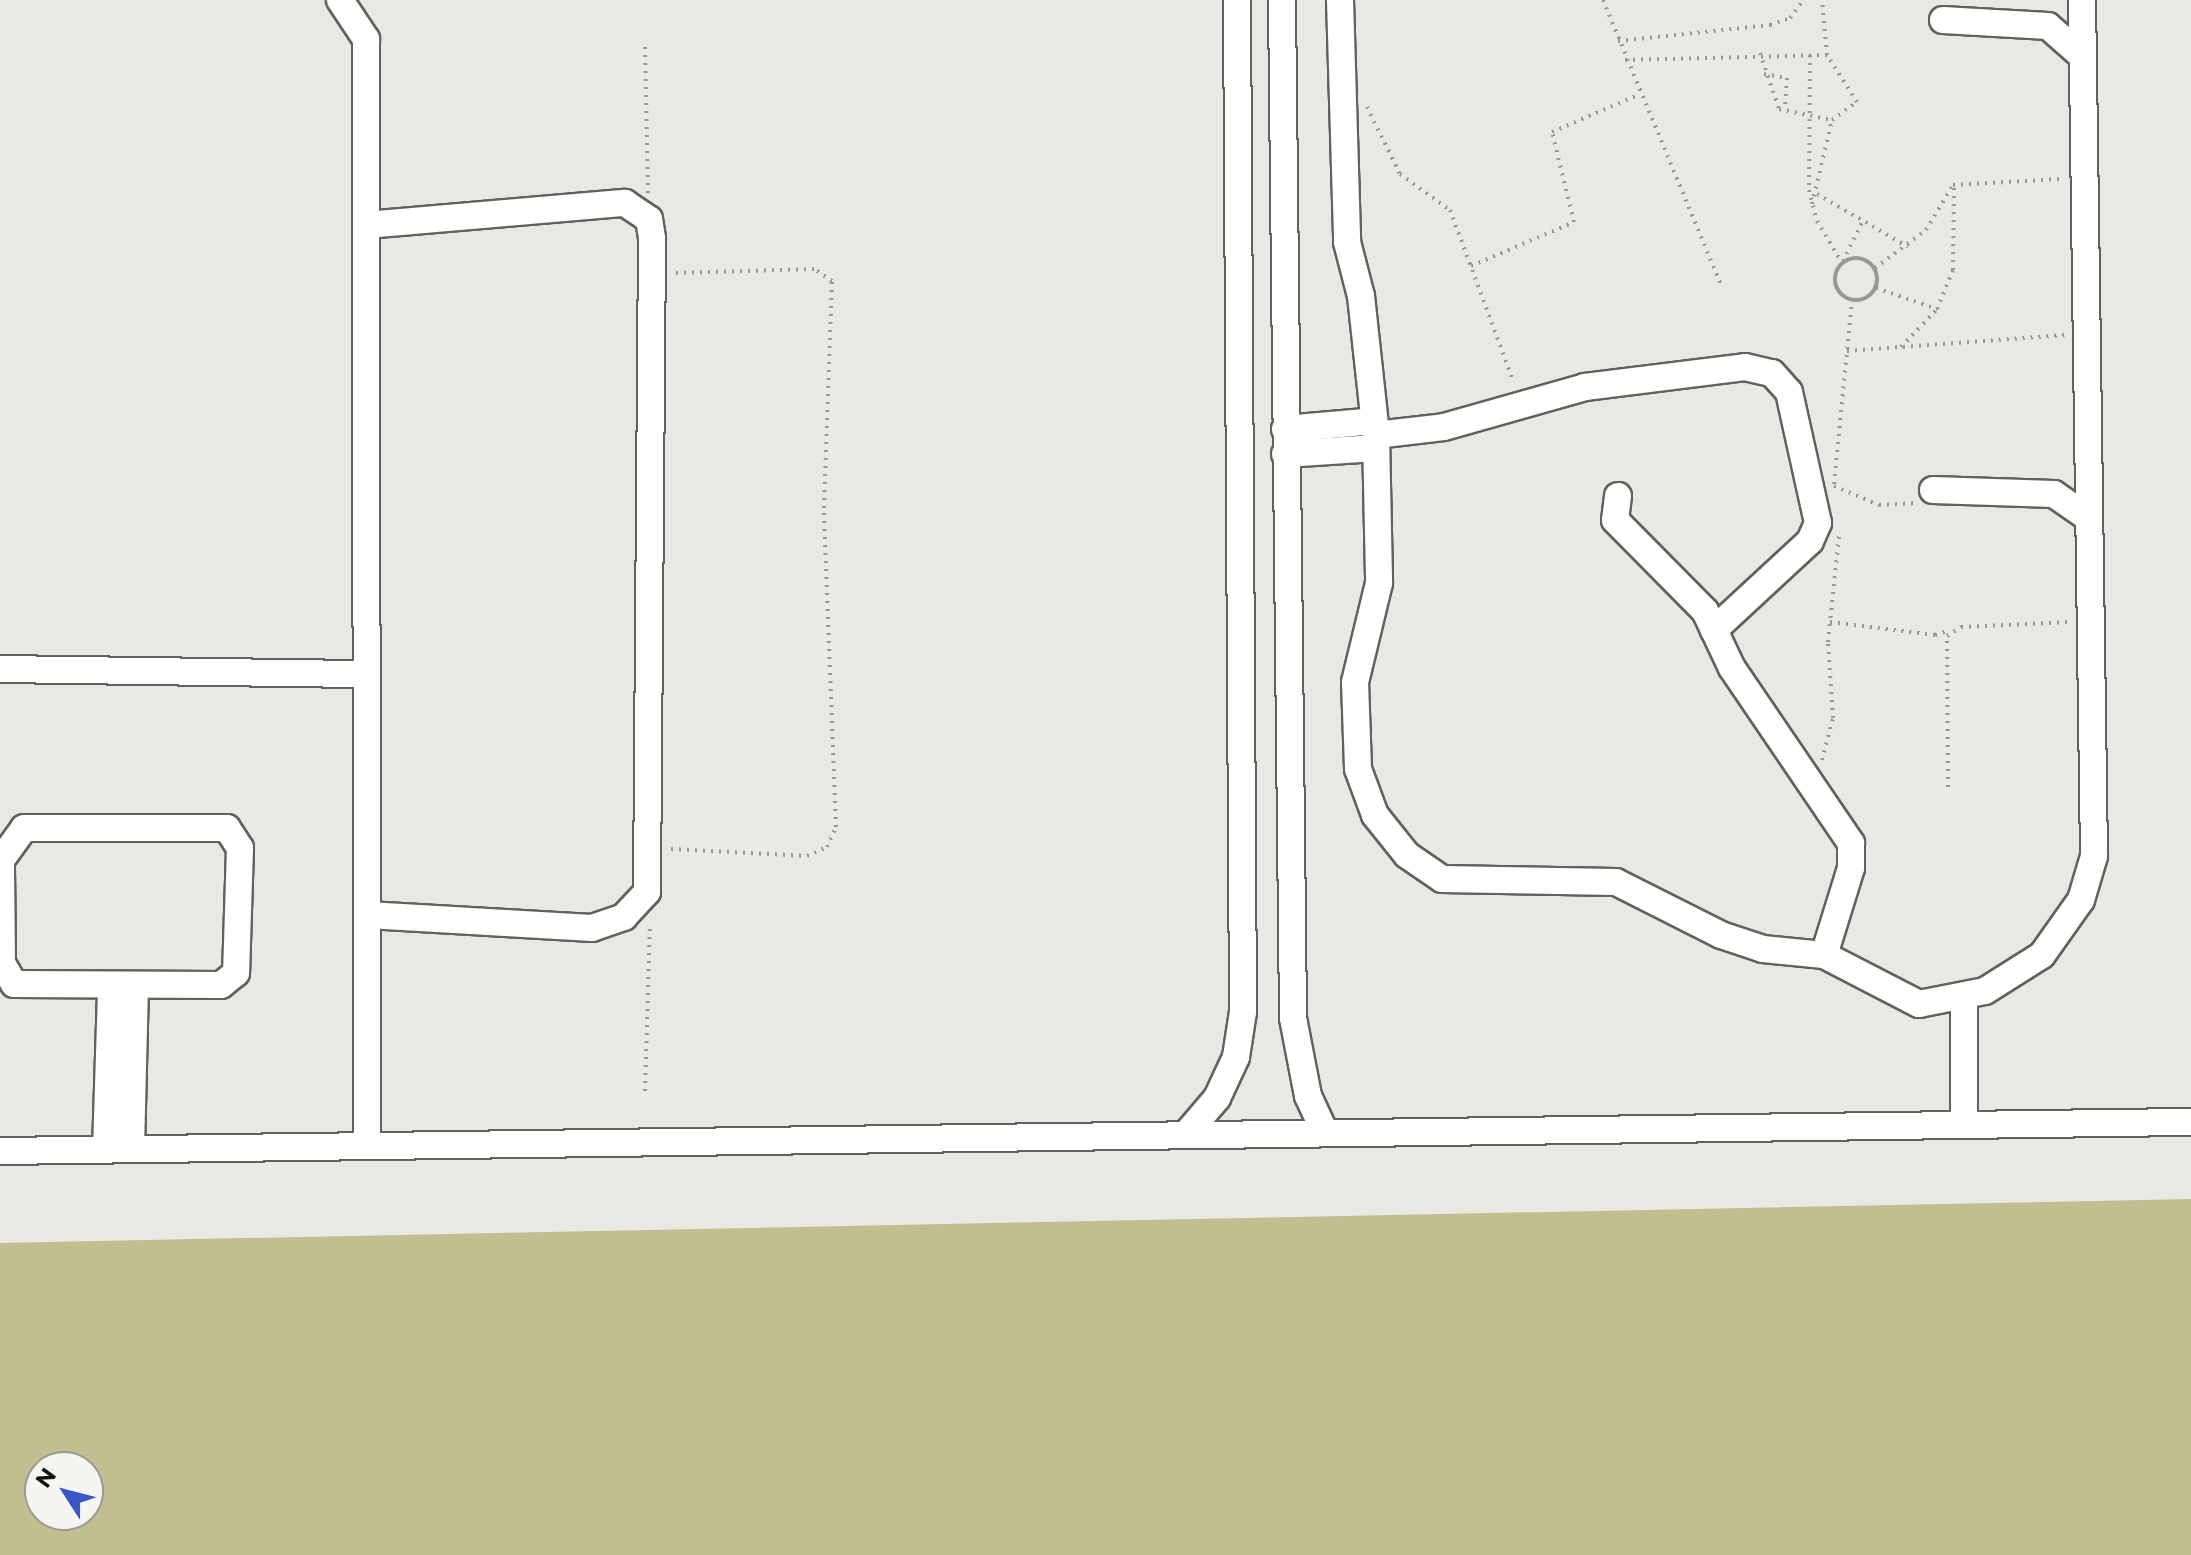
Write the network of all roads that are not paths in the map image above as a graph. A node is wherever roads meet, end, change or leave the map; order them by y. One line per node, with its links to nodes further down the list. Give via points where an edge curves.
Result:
1 (340, 0): 9 (street, via 366,39)
2 (1237, 0): 27 (street, via 1243,1012 1224,1084)
3 (1282, 0): 11 (street)
4 (2079, 0): 7 (street); 8 (street)
5 (1347, 3): 10 (street, via 1342,112 1347,242 1361,296)
6 (1943, 20): 7 (street)
7 (2048, 26): 8 (street)
8 (2082, 56): 12 (street)
9 (366, 225): 19 (street); 20 (street, via 625,203 649,219 652,273 651,882 624,917 592,928)
10 (1376, 435): 11 (street); 17 (street, via 1432,430 1521,402 1745,367 1783,382 1818,523 1810,541); 21 (street, via 1379,583 1355,682 1356,753 1368,801 1395,843 1454,882 1616,882 1721,935 1763,949)
11 (1285, 442): 26 (street, via 1293,1018 1300,1070)
12 (2086, 460): 14 (street); 16 (street)
13 (1942, 489): 14 (street)
14 (2054, 494): 16 (street)
15 (1618, 496): 17 (street, via 1615,520 1689,590)
16 (2087, 517): 23 (street, via 2089,878 2070,920 2042,955 2006,982)
17 (1714, 630): 21 (street, via 1851,843 1851,868)
18 (0, 669): 19 (street)
19 (366, 674): 20 (street)
20 (367, 915): 28 (street)
21 (1824, 955): 23 (street, via 1919,1004)
22 (123, 987): 22 (street, via 221,985 236,973 240,848 227,828 24,828 4,846 6,975 27,987); 29 (street)
23 (1964, 998): 25 (street)
24 (2191, 1122): 25 (street)
25 (1964, 1125): 26 (street)
26 (1324, 1131): 27 (street)
27 (1188, 1132): 28 (street)
28 (367, 1146): 29 (street)
29 (118, 1149): 30 (street)
30 (0, 1151)

